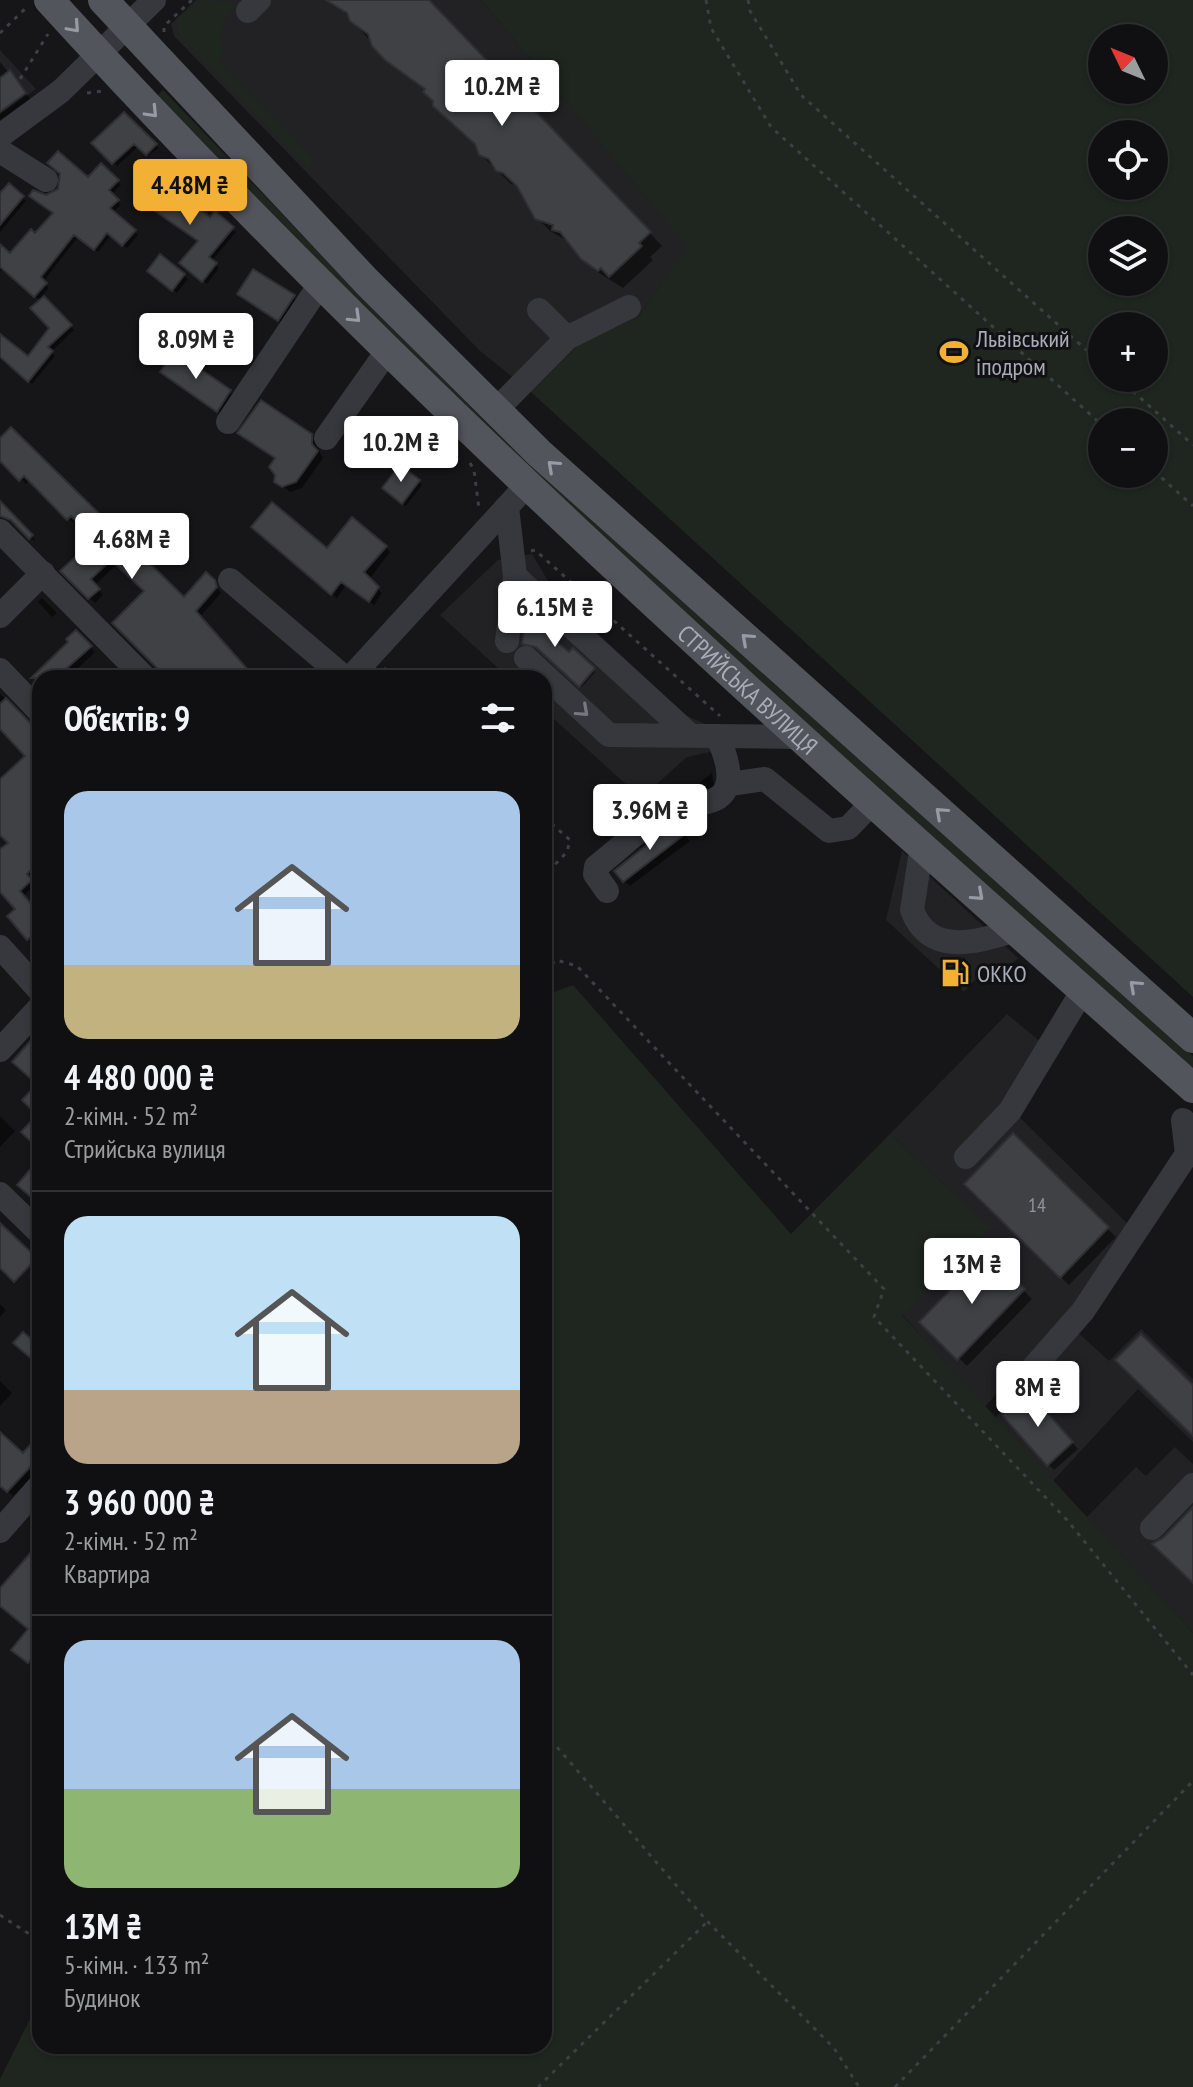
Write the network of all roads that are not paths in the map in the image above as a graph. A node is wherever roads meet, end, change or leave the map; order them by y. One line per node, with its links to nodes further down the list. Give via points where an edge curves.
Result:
1 (103, 0): 4 (main road, СТРИЙСЬКА ВУЛИЦЯ)
2 (154, 0): 4 (street)
3 (37, 7): 5 (main road, СТРИЙСЬКА ВУЛИЦЯ, one-way to 5)
4 (127, 27): 5 (street); 14 (main road, СТРИЙСЬКА ВУЛИЦЯ, via 367,282)
5 (99, 55): 6 (street); 9 (main road, СТРИЙСЬКА ВУЛИЦЯ, one-way to 9)
6 (0, 136)
7 (0, 151): 8 (street)
8 (46, 180)
9 (321, 283): 13 (main road, СТРИЙСЬКА ВУЛИЦЯ, one-way to 13); 15 (street)
10 (629, 307): 12 (street)
11 (539, 310): 12 (street)
12 (567, 338): 14 (street)
13 (388, 350): 16 (street); 17 (main road, СТРИЙСЬКА ВУЛИЦЯ)
14 (496, 410): 47 (main road, СТРИЙСЬКА ВУЛИЦЯ, one-way to 14)
15 (228, 422)
16 (326, 438)
17 (528, 484): 18 (street); 37 (main road, СТРИЙСЬКА ВУЛИЦЯ)
18 (507, 507): 21 (street); 31 (street)
19 (0, 531): 20 (street)
20 (43, 573): 24 (street); 29 (street)
21 (515, 576): 23 (street); 26 (street)
22 (230, 580): 30 (street)
23 (542, 601)
24 (0, 616)
25 (562, 618): 35 (street)
26 (507, 641)
27 (526, 658): 32 (street, one-way to 32)
28 (0, 670): 34 (street)
29 (137, 670)
30 (337, 670)
31 (354, 670)
32 (539, 670)
33 (552, 682): 35 (street, one-way to 35, via 609,735)
34 (32, 704)
35 (690, 735): 36 (street)
36 (717, 736): 37 (street); 38 (street, via 728,758)
37 (803, 737): 39 (main road, СТРИЙСЬКА ВУЛИЦЯ)
38 (730, 784): 39 (street, via 765,779 829,831 848,828); 41 (street, via 712,801 670,807 596,867)
39 (874, 801): 40 (main road, СТРИЙСЬКА ВУЛИЦЯ)
40 (922, 845): 42 (main road, СТРИЙСЬКА ВУЛИЦЯ, one-way to 42); 42 (street, via 912,902 921,927 954,944)
41 (607, 891)
42 (1017, 930): 45 (main road, СТРИЙСЬКА ВУЛИЦЯ)
43 (0, 947): 44 (street)
44 (32, 982)
45 (1083, 990): 49 (main road, СТРИЙСЬКА ВУЛИЦЯ); 51 (street, via 1010,1111)
46 (32, 1016): 48 (street)
47 (1193, 1038)
48 (0, 1050)
49 (1193, 1088)
50 (1183, 1120): 54 (street, via 1187,1154 1083,1311)
51 (966, 1157)
52 (0, 1194): 53 (street)
53 (32, 1225)
54 (1025, 1377)
55 (1193, 1485): 58 (street)
56 (32, 1492): 57 (street)
57 (4, 1518)
58 (1152, 1528)

